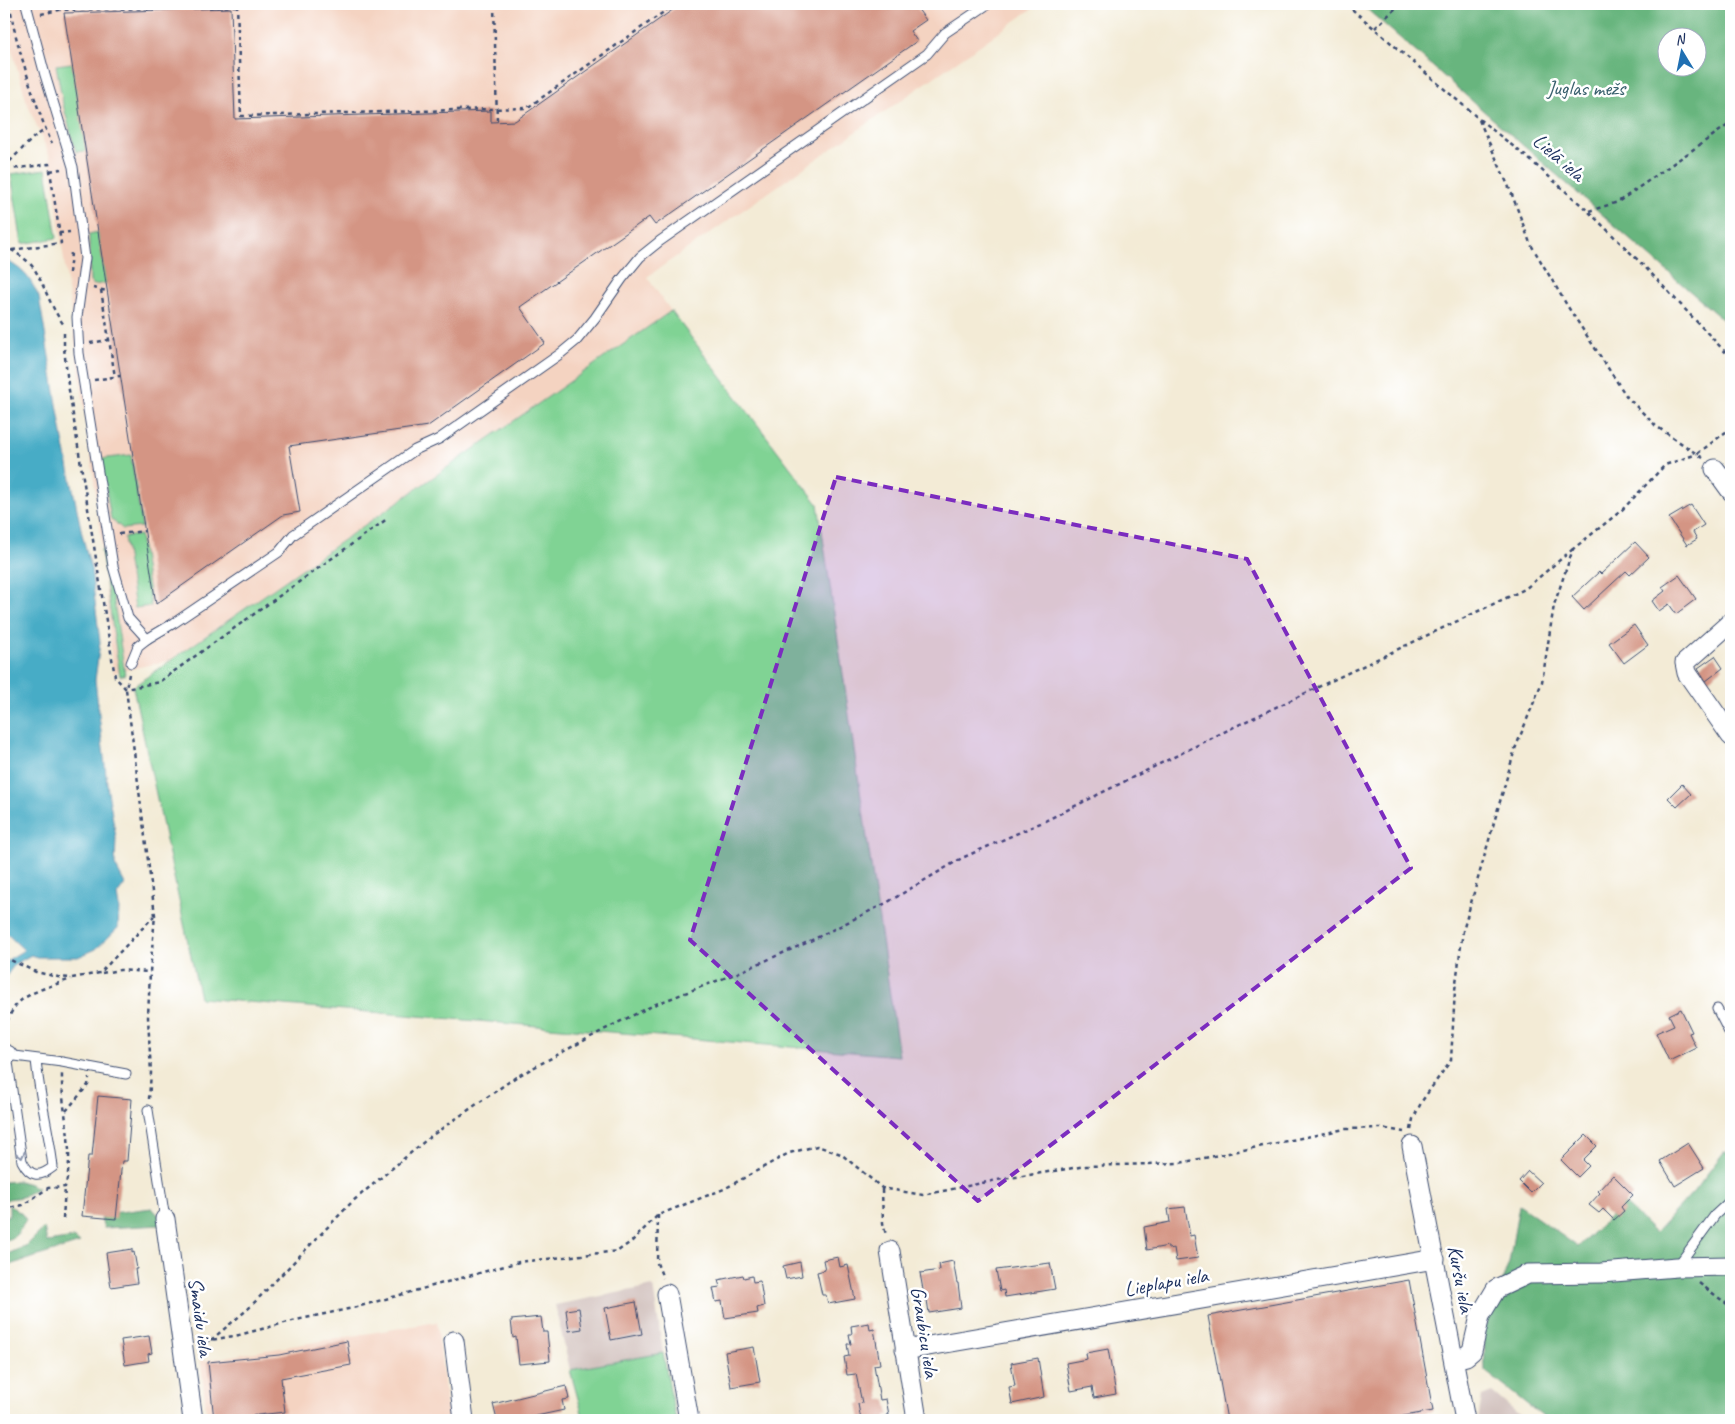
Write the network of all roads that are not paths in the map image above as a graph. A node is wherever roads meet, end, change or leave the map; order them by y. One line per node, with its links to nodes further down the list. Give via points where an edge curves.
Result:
1 (26, 4): 6 (lane, via 73,167 85,258 77,317 79,346 117,584 128,618)
2 (988, 4): 6 (lane, via 946,33 927,54 660,241 640,258 595,318 560,354 440,439 414,450 293,535 279,552)
3 (1715, 469): 4 (street)
4 (1731, 491)
5 (1731, 622): 8 (street, via 1686,663 1687,674)
6 (147, 639): 7 (lane, via 138,646)
7 (131, 663)
8 (1731, 736)
9 (1717, 1009): 10 (lane)
10 (1731, 1036)
11 (5, 1054): 12 (lane); 12 (lane, one-way to 12, via 22,1162 27,1171 36,1175 53,1168)
12 (36, 1059): 13 (lane)
13 (126, 1074)
14 (148, 1110): 17 (lane)
15 (1412, 1146): 19 (street, Kuršu iela)
16 (1731, 1200): 21 (lane, via 1715,1215)
17 (165, 1219): 26 (street, Smaidu iela)
18 (890, 1252): 24 (street, Graubicu iela)
19 (1434, 1259): 24 (street, Lieplapu iela); 25 (street, Kuršu iela)
20 (1731, 1266): 21 (street)
21 (1677, 1268): 25 (street, via 1528,1274 1496,1289 1480,1316 1472,1351)
22 (667, 1294): 28 (street)
23 (454, 1341): 27 (street)
24 (905, 1350): 29 (street, Graubicu iela)
25 (1454, 1359): 30 (street, Kuršu iela)
26 (193, 1420)
27 (464, 1420)
28 (689, 1420)
29 (917, 1420)
30 (1465, 1420)

